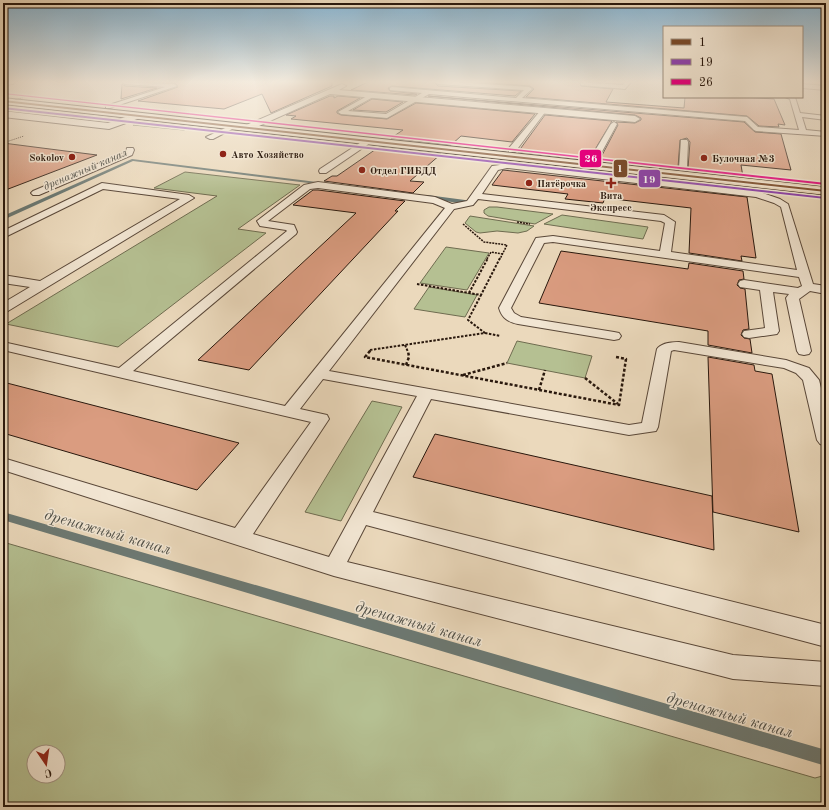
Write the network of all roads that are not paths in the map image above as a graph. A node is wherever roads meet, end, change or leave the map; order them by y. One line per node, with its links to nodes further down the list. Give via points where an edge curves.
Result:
1 (54, 120): 2 (street, via 109,126)
2 (126, 120)
3 (174, 120): 11 (highway)
4 (229, 120): 9 (highway)
5 (266, 120): 9 (street)
6 (536, 120): 19 (lane)
7 (747, 120): 13 (lane, via 756,128)
8 (799, 120): 13 (lane)
9 (259, 123): 12 (street); 19 (highway)
10 (614, 124): 20 (lane)
11 (234, 126): 12 (highway); 15 (lane)
12 (247, 128): 16 (highway)
13 (804, 132): 14 (lane)
14 (826, 134)
15 (210, 137)
16 (369, 141): 22 (lane); 23 (highway)
17 (684, 142): 21 (lane)
18 (130, 150): 26 (lane, via 129,153)
19 (512, 150): 20 (highway)
20 (594, 159): 21 (highway)
21 (683, 168): 24 (highway)
22 (323, 171)
23 (632, 175): 25 (highway); 27 (lane, via 502,166 495,168); 31 (lane, via 756,194 782,204 785,206)
24 (826, 184)
25 (826, 191)
26 (36, 193)
27 (476, 196): 28 (lane, via 470,203); 30 (lane, via 664,218 670,222)
28 (451, 207): 43 (lane, via 435,200 318,185 307,187 262,221 264,224 290,227 292,232); 44 (lane)
29 (3, 235): 34 (lane, via 102,186 189,198)
30 (665, 255): 31 (lane); 40 (lane, via 597,251 553,239 540,240 504,308 509,316 518,320)
31 (804, 274): 36 (lane)
32 (3, 279): 34 (lane)
33 (744, 284): 35 (lane)
34 (41, 285): 38 (lane)
35 (766, 287): 36 (lane); 39 (lane, via 772,331)
36 (804, 290): 37 (lane); 42 (lane, via 792,298)
37 (826, 290)
38 (3, 308)
39 (750, 334)
40 (614, 336)
41 (3, 346): 43 (lane)
42 (804, 351)
43 (122, 374): 46 (lane)
44 (319, 374): 45 (lane); 46 (lane)
45 (426, 393): 47 (lane, via 629,430 650,427 664,349 679,346 799,368 808,374 811,380); 49 (lane)
46 (289, 412): 50 (lane, via 320,419)
47 (826, 440)
48 (3, 464): 50 (lane)
49 (361, 516): 51 (lane); 52 (lane)
50 (240, 537): 51 (lane)
51 (334, 567): 53 (lane, via 733,667)
52 (826, 636)
53 (826, 674)

